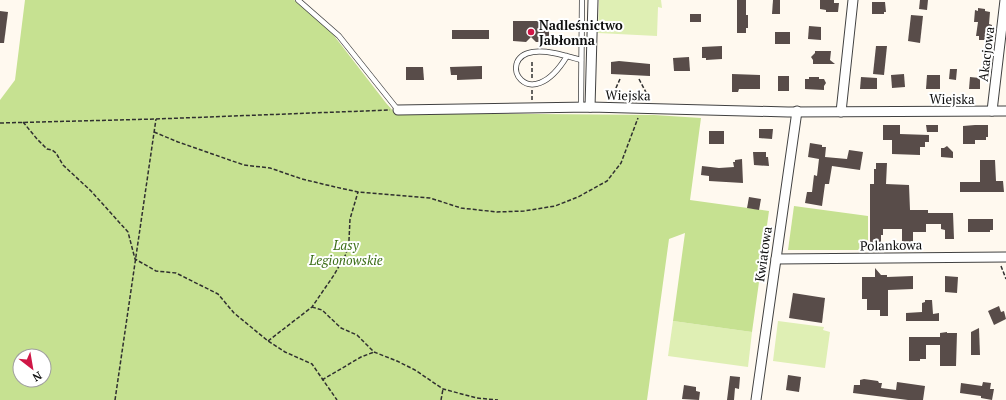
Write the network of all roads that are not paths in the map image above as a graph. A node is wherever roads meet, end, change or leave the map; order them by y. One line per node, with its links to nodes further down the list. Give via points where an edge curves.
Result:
1 (298, 0): 9 (lane, via 339,36)
2 (582, 0): 7 (lane)
3 (593, 0): 8 (street)
4 (853, 0): 13 (street)
5 (1005, 0): 11 (street, Akacjowa)
6 (567, 56): 6 (lane, via 547,52 523,55 515,69 518,78 524,83 538,84 560,68); 7 (lane)
7 (581, 60): 8 (lane)
8 (585, 107): 9 (street, Wiejska); 10 (street, Wiejska)
9 (398, 110)
10 (797, 111): 13 (street, Wiejska); 15 (street, Kwiatowa, via 777,224)
11 (992, 111): 12 (street, Wiejska); 13 (street, Wiejska)
12 (1006, 111)
13 (841, 112)
14 (1006, 256): 15 (street, Polankowa)
15 (776, 259): 16 (street, Kwiatowa)
16 (756, 400)

